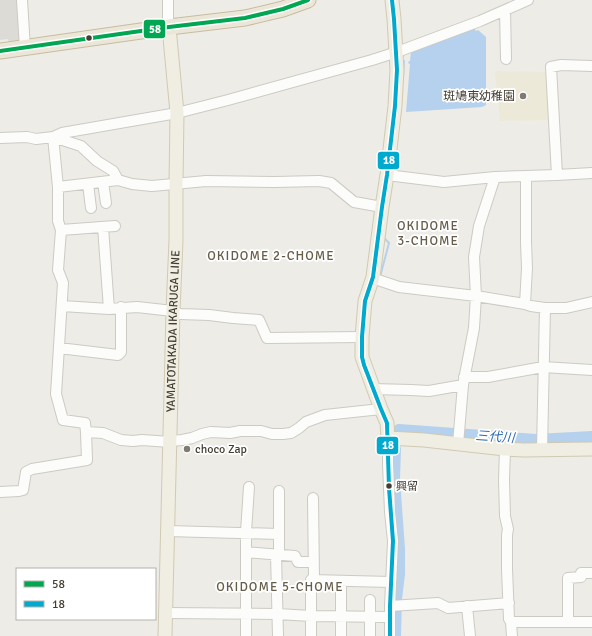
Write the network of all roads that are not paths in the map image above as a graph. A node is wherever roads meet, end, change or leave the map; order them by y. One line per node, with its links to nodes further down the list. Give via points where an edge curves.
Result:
1 (22, 0): 9 (street)
2 (168, 0): 8 (street)
3 (308, 0): 6 (highway)
4 (392, 0): 11 (main road)
5 (528, 0): 7 (street)
6 (287, 4): 8 (highway, via 245,18)
7 (505, 10): 11 (street); 12 (street)
8 (169, 27): 9 (highway); 14 (main road, YAMATOTAKADA IKARUGA LINE)
9 (25, 48): 10 (highway)
10 (0, 51)
11 (397, 52): 14 (street); 19 (main road)
12 (506, 59)
13 (592, 66): 18 (street, via 551,67)
14 (177, 113): 15 (street, via 62,133); 25 (main road, YAMATOTAKADA IKARUGA LINE)
15 (54, 137): 16 (street); 22 (street, via 81,146 113,171); 26 (street)
16 (0, 138)
17 (592, 173): 18 (street)
18 (557, 175): 20 (street)
19 (390, 176): 21 (street, via 444,182); 28 (main road)
20 (526, 176): 21 (street); 36 (street)
21 (495, 177): 34 (street, via 479,226 474,257)
22 (118, 180): 23 (street); 25 (street, via 145,185)
23 (104, 182): 24 (street); 27 (street)
24 (88, 184): 26 (street); 29 (street)
25 (176, 184): 28 (street, via 206,181 319,181 331,183 354,202); 41 (main road, YAMATOTAKADA IKARUGA LINE)
26 (58, 187): 32 (street, via 58,221)
27 (106, 203)
28 (382, 207): 33 (main road)
29 (91, 208)
30 (115, 226): 31 (street)
31 (103, 227): 32 (street); 40 (street)
32 (61, 230): 37 (street, via 58,270 63,283)
33 (375, 279): 34 (street, via 399,287); 42 (main road, via 365,300)
34 (476, 296): 36 (street); 46 (street, via 474,328)
35 (592, 302): 39 (street, via 566,308)
36 (525, 304): 39 (street)
37 (62, 306): 40 (street); 43 (street)
38 (121, 307): 40 (street); 41 (street); 43 (street, via 121,352 118,355)
39 (545, 308): 44 (street)
40 (109, 309)
41 (173, 311): 42 (street, via 180,314 259,320 266,338); 52 (main road, YAMATOTAKADA IKARUGA LINE)
42 (362, 337): 47 (main road, via 362,357)
43 (59, 348): 49 (street, via 56,394 62,420 85,423)
44 (543, 367): 45 (street); 46 (street); 53 (street)
45 (592, 370)
46 (463, 381): 47 (street, via 429,391); 50 (street)
47 (373, 389): 48 (main road)
48 (381, 409): 51 (main road, via 387,423); 52 (street, via 325,415 306,422 291,433 211,432)
49 (86, 432): 52 (street, via 103,433 121,440); 58 (street, via 87,460 32,469 26,472 23,490)
50 (459, 437): 51 (main road); 54 (main road)
51 (388, 438): 69 (street, via 393,541)
52 (170, 442): 60 (main road, YAMATOTAKADA IKARUGA LINE)
53 (542, 443): 54 (main road); 55 (main road)
54 (505, 449): 71 (street)
55 (592, 449)
56 (249, 487): 61 (street)
57 (279, 491): 62 (street)
58 (0, 492)
59 (313, 498): 65 (street)
60 (168, 531): 61 (street); 74 (main road, YAMATOTAKADA IKARUGA LINE)
61 (246, 532): 62 (street); 63 (street)
62 (279, 534): 64 (street)
63 (246, 552): 64 (street); 75 (street)
64 (278, 554): 65 (street, via 295,556 298,562); 76 (street)
65 (313, 562): 67 (street, via 314,577)
66 (592, 573): 82 (street, via 581,573 581,577 568,578)
67 (311, 580): 68 (street); 77 (street)
68 (341, 581): 69 (street); 78 (street)
69 (391, 582): 72 (street)
70 (370, 600): 79 (street)
71 (509, 603): 73 (street); 81 (street)
72 (395, 606): 73 (street, via 438,603 448,608); 80 (street)
73 (467, 606): 91 (street)
74 (166, 613): 75 (street); 84 (main road, YAMATOTAKADA IKARUGA LINE)
75 (246, 614): 76 (street); 85 (street)
76 (278, 614): 77 (street); 86 (street)
77 (311, 616): 78 (street); 87 (street)
78 (341, 616): 79 (street); 88 (street)
79 (370, 616): 80 (street); 89 (street)
80 (390, 617): 90 (street)
81 (511, 622): 82 (street); 92 (street)
82 (568, 622): 83 (street)
83 (592, 622)
84 (165, 636)
85 (246, 636)
86 (278, 636)
87 (311, 636)
88 (341, 636)
89 (370, 636)
90 (390, 636)
91 (470, 636)
92 (512, 636)

